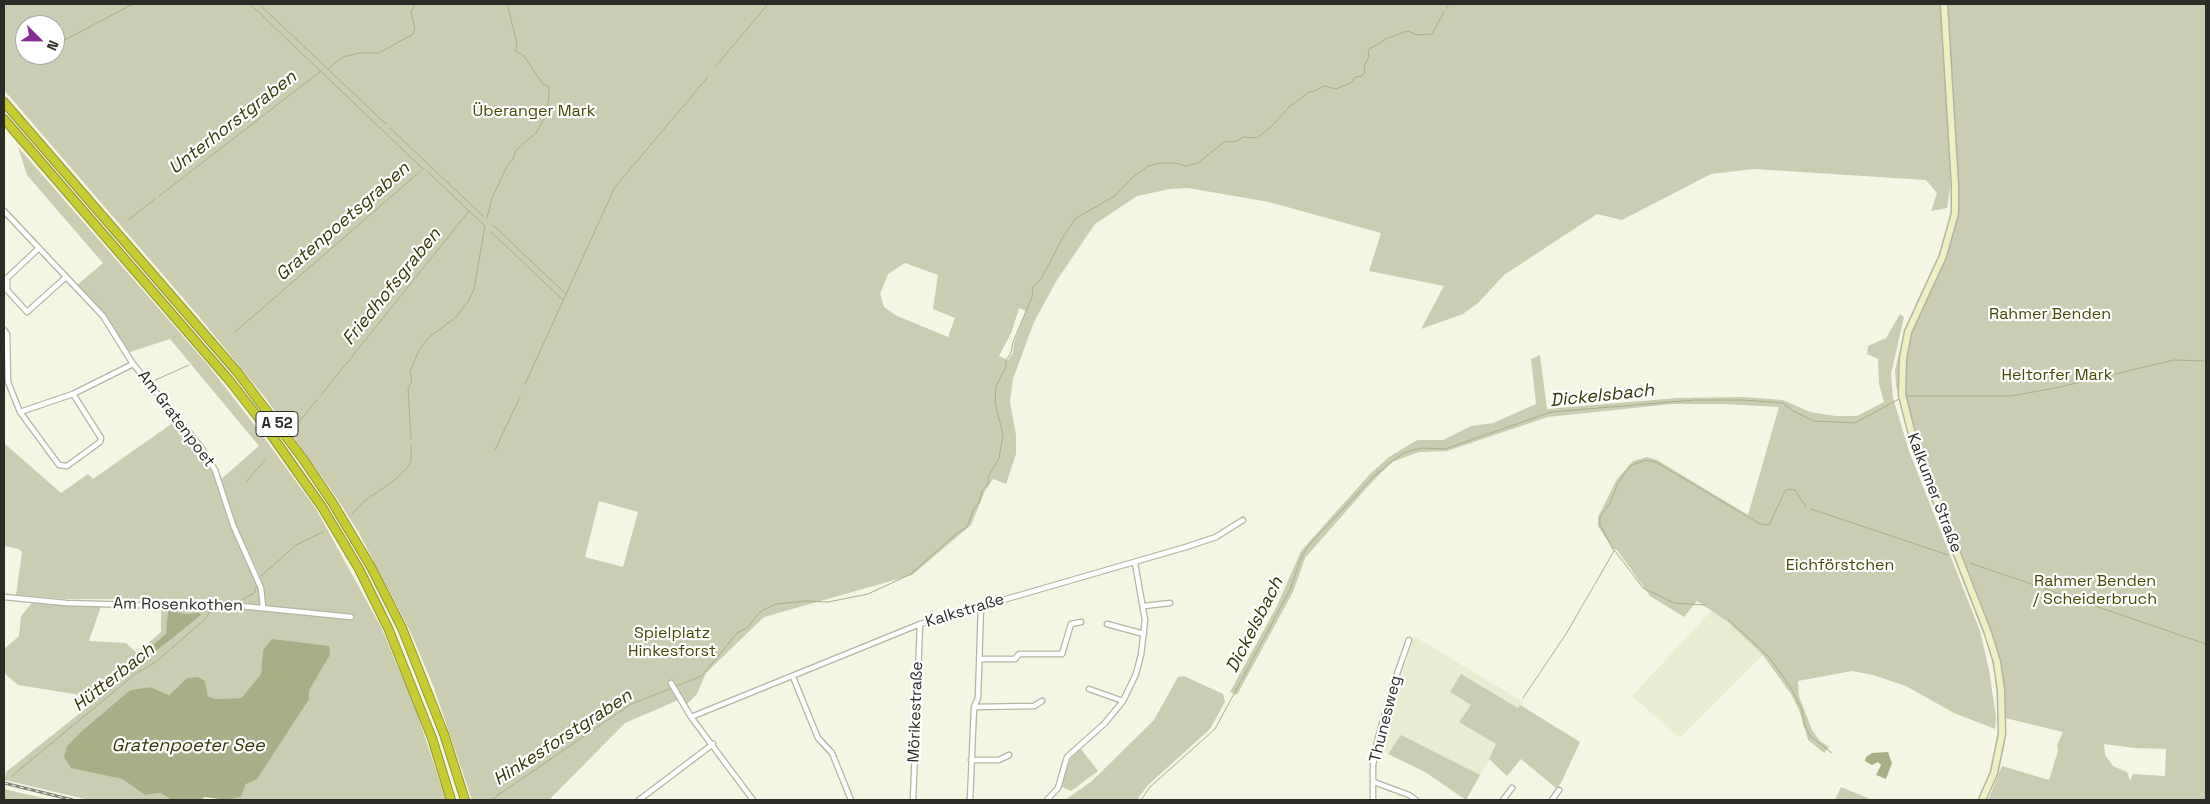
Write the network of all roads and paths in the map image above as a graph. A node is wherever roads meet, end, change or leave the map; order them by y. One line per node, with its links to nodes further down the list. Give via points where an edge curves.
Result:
1 (1944, 4): 51 (main road, Kalkumer Straße, via 1956,185 1954,213 1949,239 1914,315 1906,341 1902,398 1915,446 1997,662 2002,734 1994,772)
2 (4, 102): 40 (highway, A 52, via 238,373 332,502 371,567 402,628 444,734)
3 (4, 119): 39 (highway, A 52, via 229,380 322,507 359,569 388,628 432,738)
4 (4, 211): 5 (street, Am Gratenpoet)
5 (39, 248): 6 (street, Am Gratenpoet); 6 (street, via 7,278 7,290 27,312)
6 (65, 278): 8 (street, Am Gratenpoet, via 103,316)
7 (4, 330): 9 (street, via 8,334)
8 (133, 364): 10 (street); 18 (street, Am Gratenpoet, via 201,447 215,470 233,525 261,588)
9 (6, 382): 11 (street)
10 (73, 394): 11 (street); 11 (street, via 101,438 67,466 59,465)
11 (20, 412)
12 (1243, 520): 13 (street, Kalkstraße, via 1216,537)
13 (1135, 563): 16 (street, Kalkstraße); 17 (street)
14 (4, 597): 18 (street, Am Rosenkothen, via 66,603)
15 (1170, 603): 17 (street)
16 (981, 606): 21 (street, Kalkstraße); 25 (street)
17 (1144, 606): 23 (street)
18 (263, 607): 19 (street, Am Rosenkothen)
19 (351, 617)
20 (1082, 622): 25 (street, via 1071,624 1062,654 1019,654 1015,659)
21 (920, 624): 26 (street, Kalkstraße); 44 (street, Mörikestraße)
22 (1107, 624): 23 (street)
23 (1144, 634): 30 (street, via 1136,674)
24 (1409, 640): 36 (street, Thunesweg, via 1377,742)
25 (979, 659): 31 (street, via 978,698)
26 (793, 677): 32 (street, Kalkstraße); 43 (street, via 818,738 832,753)
27 (671, 683): 32 (street)
28 (1089, 689): 30 (street)
29 (1042, 701): 31 (street, via 1034,706)
30 (1123, 701): 46 (street, via 1105,723 1067,757 1058,788)
31 (974, 707): 35 (street)
32 (691, 717): 33 (street)
33 (712, 744): 41 (street); 42 (street)
34 (1009, 755): 35 (street, via 999,760)
35 (972, 760): 45 (street)
36 (1374, 782): 47 (street, Thunesweg); 48 (street)
37 (1512, 788): 49 (street)
38 (1559, 790): 50 (street)
39 (451, 800)
40 (465, 800)
41 (640, 800)
42 (753, 800)
43 (851, 800)
44 (913, 800)
45 (970, 800)
46 (1047, 800)
47 (1373, 800)
48 (1416, 800)
49 (1503, 800)
50 (1552, 800)
51 (1982, 800)

